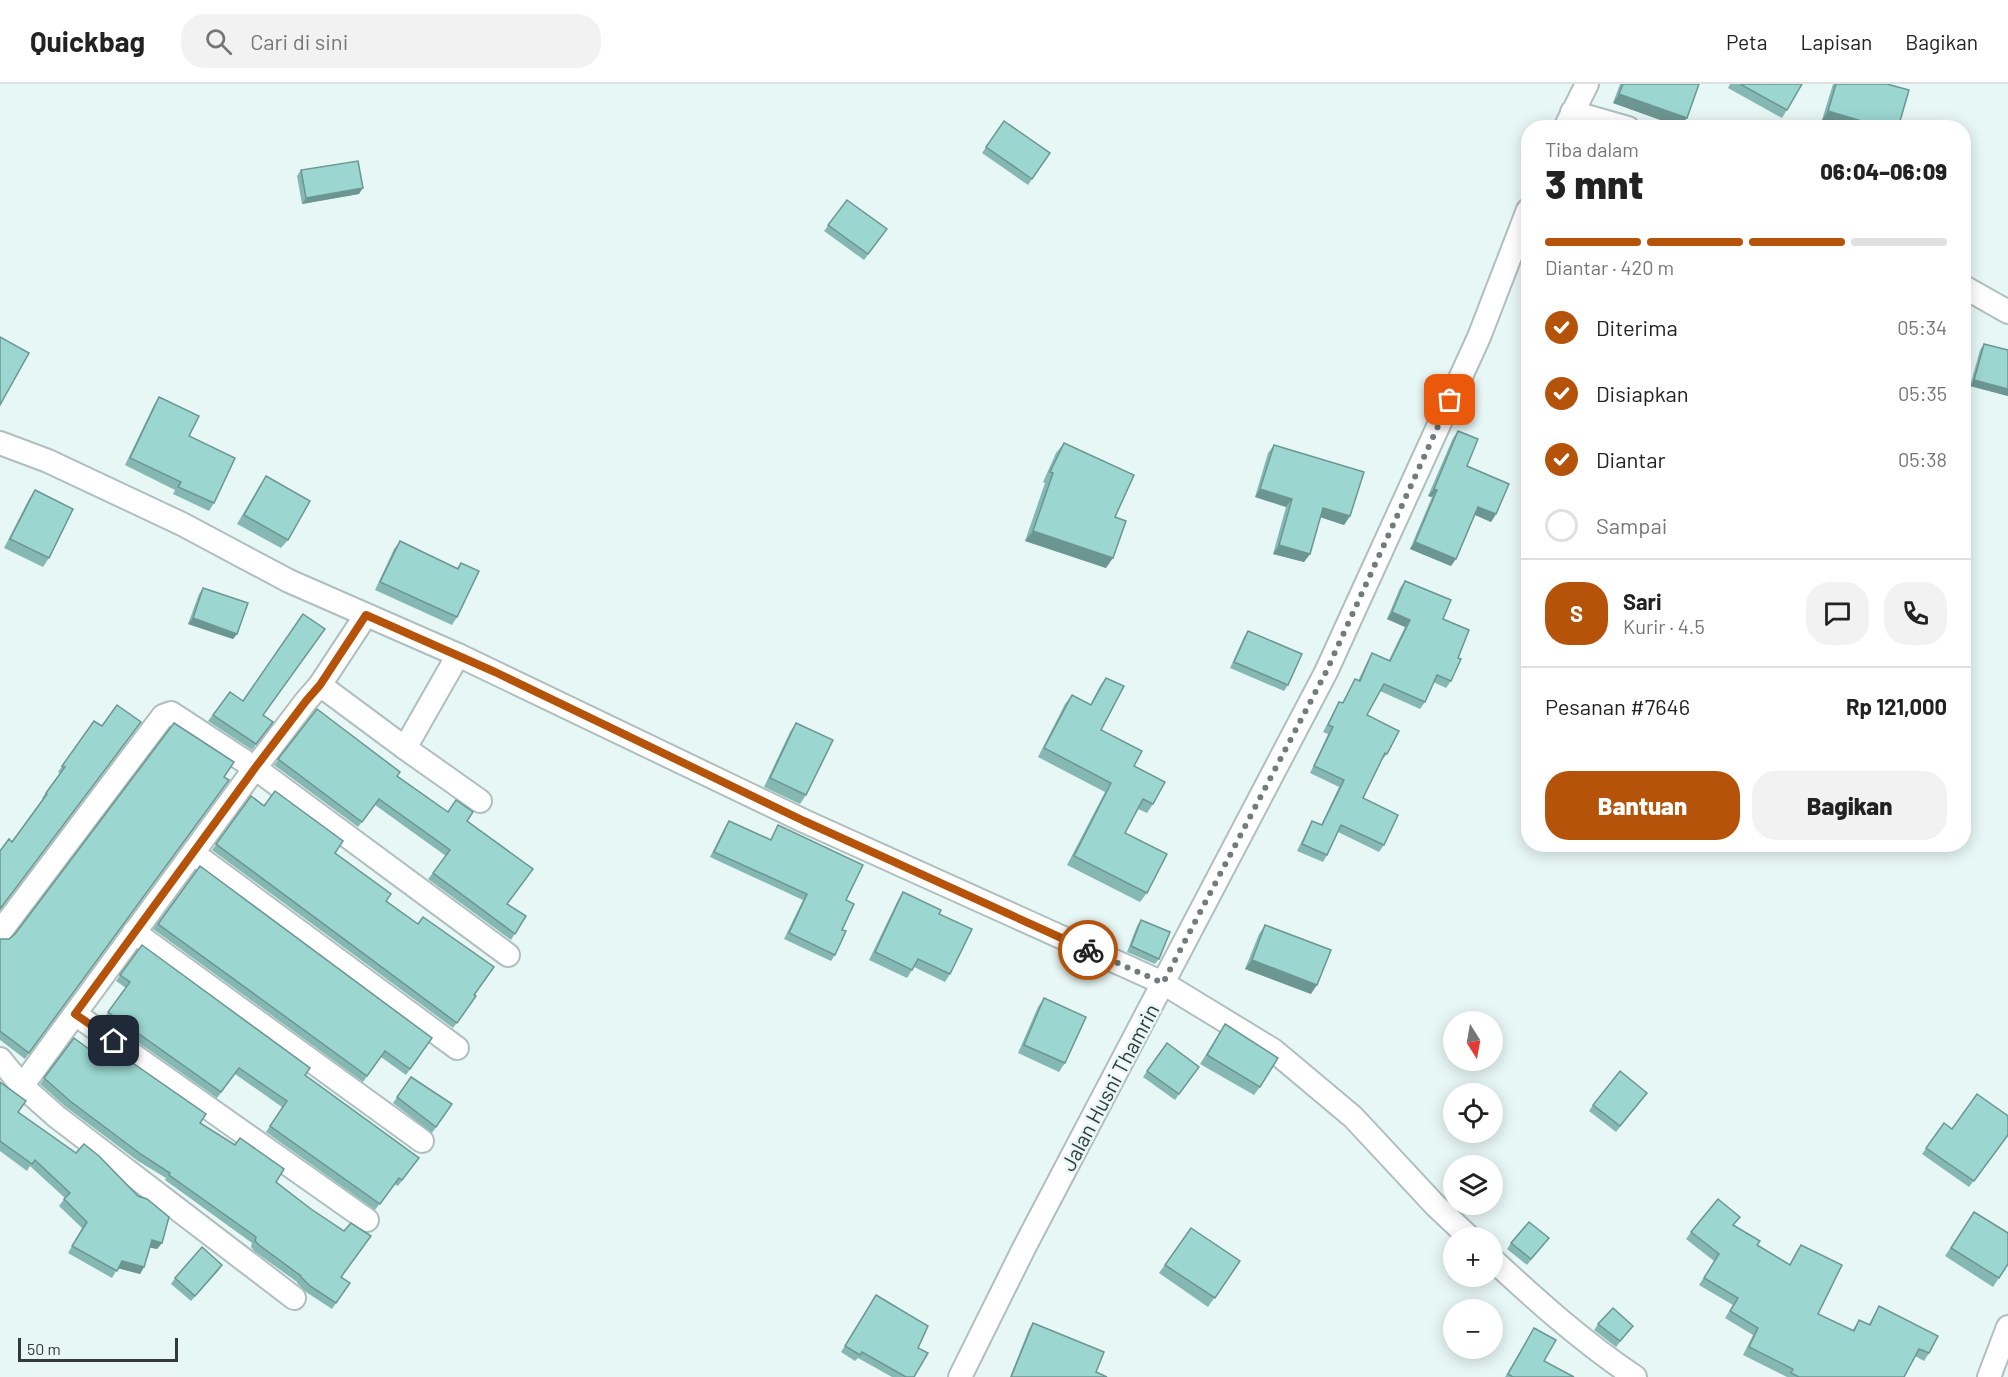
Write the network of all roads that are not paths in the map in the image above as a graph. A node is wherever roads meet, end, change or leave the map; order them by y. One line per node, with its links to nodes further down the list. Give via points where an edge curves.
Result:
1 (1587, 84): 2 (street)
2 (1569, 120)
3 (1521, 228): 17 (street, Jalan Husni Thamrin, via 1479,337 1326,672)
4 (1971, 291): 5 (street)
5 (2008, 312)
6 (0, 443): 7 (street, via 48,461)
7 (366, 615): 8 (street); 9 (street)
8 (458, 655): 10 (street); 17 (street, via 804,821)
9 (320, 685): 10 (street); 11 (street)
10 (405, 748): 12 (street)
11 (255, 768): 13 (street); 14 (street, via 175,715 163,716); 16 (street)
12 (480, 801)
13 (193, 853): 15 (street); 19 (street)
14 (0, 932)
15 (134, 932): 18 (street); 22 (street)
16 (508, 955)
17 (1163, 983): 24 (street, via 1273,1050 1353,1117); 28 (street, Jalan Husni Thamrin)
18 (75, 1014): 21 (street); 23 (street)
19 (457, 1048)
20 (0, 1059): 21 (street)
21 (21, 1086): 26 (street)
22 (422, 1141)
23 (367, 1220)
24 (1459, 1227)
25 (1503, 1269): 29 (street, via 1604,1357)
26 (294, 1298)
27 (2008, 1327): 30 (street)
28 (960, 1377)
29 (1635, 1377)
30 (1989, 1377)

